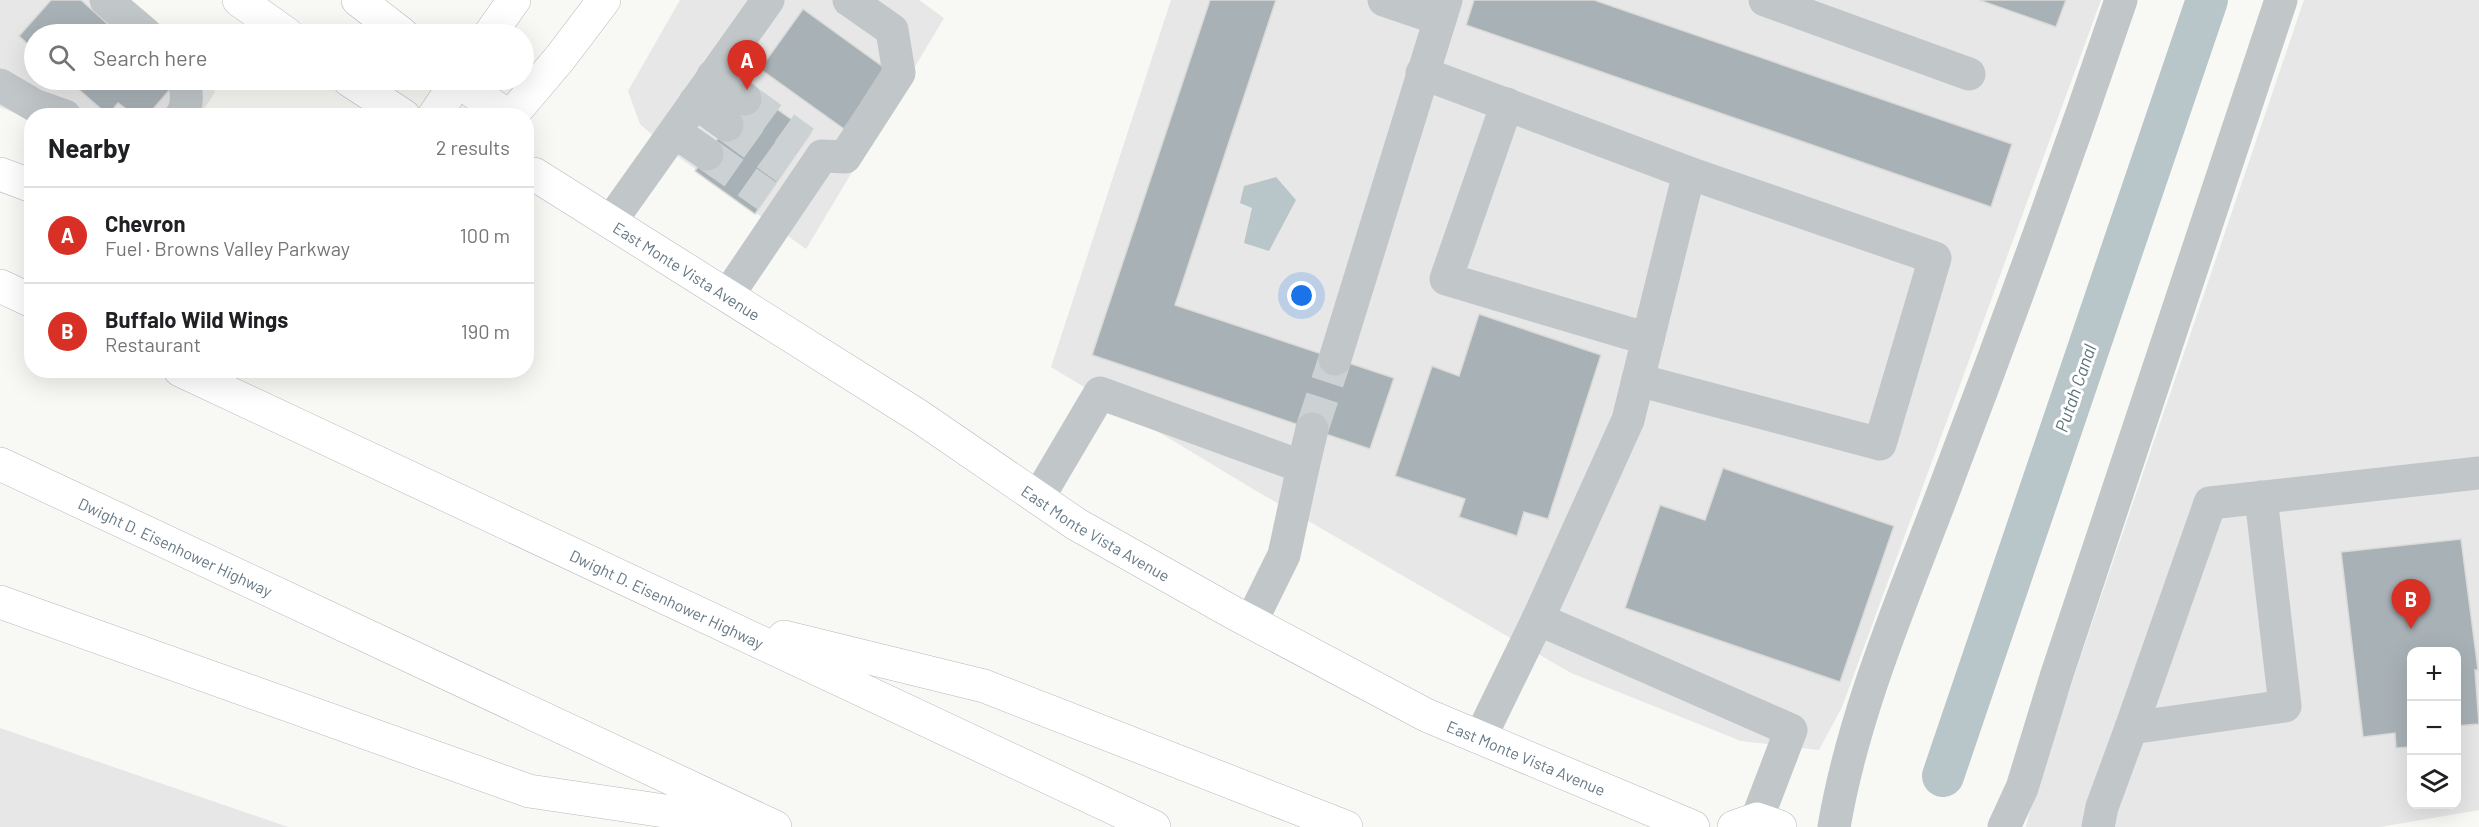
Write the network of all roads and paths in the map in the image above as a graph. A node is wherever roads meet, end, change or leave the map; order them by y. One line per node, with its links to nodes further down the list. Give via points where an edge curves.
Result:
1 (106, 0): 13 (lane)
2 (239, 0): 14 (main road)
3 (358, 0): 15 (main road)
4 (514, 0): 16 (main road)
5 (604, 0): 20 (main road)
6 (768, 0): 21 (lane)
7 (849, 0): 43 (lane, via 892,30 900,73 844,157 804,162 776,203)
8 (1384, 0): 12 (lane)
9 (1765, 0): 18 (lane)
10 (2121, 0): 66 (lane, via 2047,218 1872,681 1846,764)
11 (2281, 0): 67 (lane, via 2022,788)
12 (1443, 9): 17 (lane)
13 (134, 24)
14 (273, 24)
15 (389, 24)
16 (497, 24)
17 (1422, 73): 27 (lane); 46 (lane)
18 (1969, 74)
19 (0, 85): 28 (lane)
20 (534, 88)
21 (704, 89): 34 (lane); 35 (lane)
22 (185, 90): 29 (lane)
23 (364, 90): 30 (main road)
24 (451, 90): 31 (main road)
25 (472, 90): 32 (main road)
26 (532, 90): 33 (main road)
27 (1507, 104): 38 (lane); 45 (lane, via 1446,279)
28 (42, 108)
29 (185, 108)
30 (392, 108)
31 (439, 108)
32 (498, 108)
33 (516, 108)
34 (736, 112)
35 (675, 132): 36 (lane); 41 (lane)
36 (707, 154)
37 (534, 170): 41 (main road, East Monte Vista Avenue)
38 (1689, 173): 45 (lane); 48 (lane, via 1935,258 1880,444)
39 (0, 174): 40 (main road)
40 (24, 183)
41 (611, 221): 43 (main road, East Monte Vista Avenue)
42 (0, 286): 44 (main road)
43 (728, 295): 54 (main road, East Monte Vista Avenue, via 920,417)
44 (24, 297)
45 (1648, 339): 48 (lane)
46 (1335, 359)
47 (197, 378): 56 (main road, Dwight D. Eisenhower Highway)
48 (1638, 380): 57 (lane, via 1628,420)
49 (1312, 429): 51 (lane)
50 (0, 464): 62 (main road, Dwight D. Eisenhower Highway)
51 (1303, 467): 54 (lane, via 1100,393); 58 (lane, via 1284,555)
52 (2479, 473): 53 (lane)
53 (2261, 497): 59 (lane, via 2210,503); 59 (lane, via 2285,706)
54 (1038, 498): 58 (main road, East Monte Vista Avenue, via 1076,524)
55 (0, 602): 62 (main road, via 529,791)
56 (712, 619): 63 (main road, Dwight D. Eisenhower Highway); 64 (main road, via 984,686)
57 (1538, 619): 60 (lane); 61 (lane, via 1791,730)
58 (1251, 622): 60 (main road, East Monte Vista Avenue, via 1426,716)
59 (2131, 728): 68 (lane)
60 (1480, 738): 65 (main road, East Monte Vista Avenue)
61 (1757, 824)
62 (775, 827)
63 (1154, 827)
64 (1346, 827)
65 (1693, 827)
66 (1834, 827)
67 (2004, 827)
68 (2098, 827)

